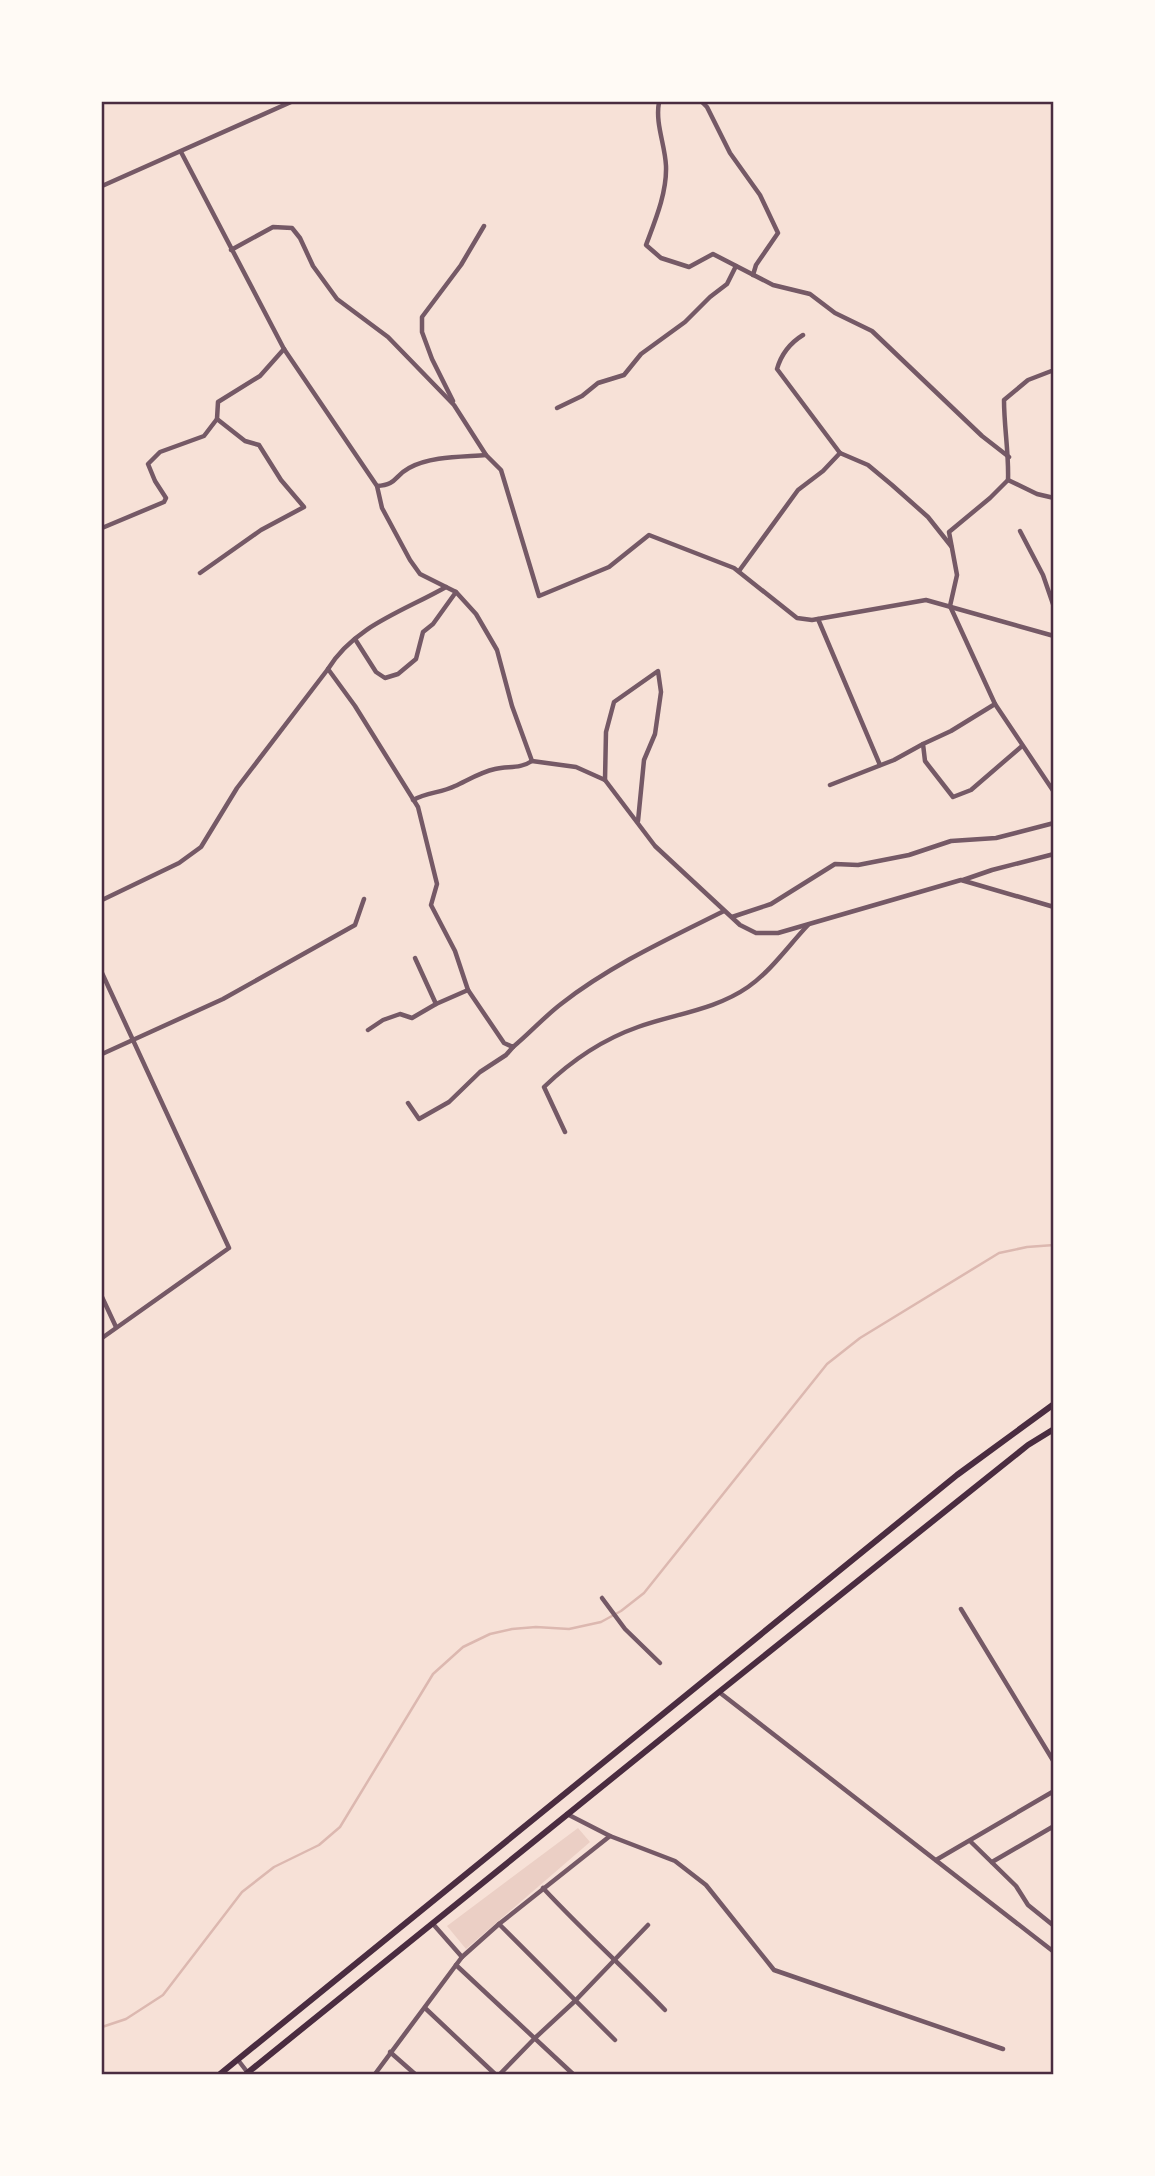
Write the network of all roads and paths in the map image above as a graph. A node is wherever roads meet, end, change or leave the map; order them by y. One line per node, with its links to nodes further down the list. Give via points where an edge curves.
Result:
1 (291, 102): 4 (street)
2 (659, 102): 8 (street, via 666,167 660,207 646,245 661,258 689,267 713,254)
3 (702, 102): 9 (street, via 778,233)
4 (181, 152): 5 (street); 7 (street)
5 (102, 186)
6 (484, 226): 13 (street, via 422,317 422,332)
7 (230, 250): 11 (street); 13 (street, via 273,227 292,228 337,299 388,337)
8 (736, 266): 9 (street); 14 (street, via 727,285 641,355 624,375 598,383)
9 (753, 275): 18 (street, via 810,295 872,331)
10 (803, 335): 16 (street, via 780,357 777,369)
11 (284, 349): 15 (street, via 260,376 218,402); 20 (street)
12 (1054, 370): 18 (street, via 1028,380 1004,400)
13 (454, 405): 17 (street)
14 (557, 408)
15 (217, 419): 22 (street, via 204,436 160,452 148,464 164,502); 26 (street, via 245,441 259,445 304,507 261,530)
16 (840, 453): 24 (street, via 868,466 892,485 928,517); 25 (street, via 799,491)
17 (486, 454): 20 (street, via 433,460 409,468 389,485); 25 (street, via 500,470 539,596 609,568 649,535)
18 (1009, 457): 19 (street)
19 (1008, 480): 21 (street); 24 (street, via 949,532)
20 (377, 486): 27 (street, via 382,508 410,560 420,574)
21 (1054, 498)
22 (102, 528)
23 (1020, 531): 30 (street)
24 (952, 547): 29 (street, via 957,575)
25 (739, 571): 31 (street, via 797,618)
26 (200, 573)
27 (446, 586): 28 (street); 33 (street, via 377,621)
28 (456, 592): 33 (street, via 422,632 416,659 397,674 385,678 376,673); 38 (street, via 498,650)
29 (950, 606): 31 (street, via 926,600); 32 (street); 35 (street)
30 (1054, 607)
31 (818, 619): 39 (street)
32 (1053, 635)
33 (355, 639): 34 (street)
34 (328, 669): 43 (street); 49 (street, via 237,788 201,847 179,863)
35 (995, 704): 36 (street); 37 (street)
36 (923, 744): 37 (street, via 925,761 953,797 971,790); 39 (street)
37 (1022, 746): 42 (street)
38 (532, 761): 40 (street, via 576,767); 43 (street, via 522,767 483,772)
39 (880, 765): 41 (street)
40 (605, 780): 44 (street); 44 (street, via 606,732 614,702 658,671 661,692 655,734 644,760)
41 (830, 785)
42 (1054, 792)
43 (414, 800): 56 (street, via 436,884 431,905 455,951)
44 (638, 823): 51 (street, via 655,846)
45 (1054, 823): 52 (street, via 996,838 951,841 858,865 835,864 771,904)
46 (1054, 855): 47 (street)
47 (961, 880): 50 (street); 53 (street)
48 (364, 899): 59 (street, via 355,925 223,999)
49 (102, 900)
50 (1054, 907)
51 (724, 911): 52 (street); 60 (street, via 617,967 561,1004)
52 (732, 917): 53 (street, via 756,933 778,933)
53 (808, 924): 63 (street, via 748,987 696,1012 639,1026 598,1044 559,1073 544,1087)
54 (415, 958): 57 (street)
55 (102, 973): 59 (street)
56 (468, 990): 57 (street); 60 (street, via 504,1043)
57 (436, 1004): 58 (street, via 412,1018 400,1014)
58 (368, 1030)
59 (132, 1040): 61 (street); 65 (street, via 229,1248)
60 (513, 1046): 62 (street, via 449,1102 419,1119)
61 (102, 1054)
62 (408, 1103)
63 (565, 1132)
64 (102, 1297): 65 (street)
65 (116, 1327): 66 (street)
66 (102, 1338)
67 (1054, 1404): 82 (main road, via 957,1475)
68 (1054, 1429): 72 (main road)
69 (602, 1598): 71 (street)
70 (961, 1609): 73 (street)
71 (660, 1663)
72 (719, 1692): 76 (main road); 80 (street)
73 (1054, 1762)
74 (1052, 1792): 75 (street); 79 (street)
75 (1054, 1798)
76 (567, 1814): 78 (street); 84 (main road)
77 (1054, 1826): 81 (street)
78 (610, 1836): 83 (street); 98 (street, via 675,1861 706,1885 774,1970)
79 (971, 1842): 80 (street); 81 (street)
80 (936, 1860): 89 (street)
81 (992, 1862): 88 (street, via 1028,1905)
82 (459, 1881): 84 (main road); 100 (main road)
83 (543, 1888): 86 (street); 91 (street)
84 (469, 1894): 85 (main road)
85 (432, 1923): 90 (street); 102 (main road)
86 (499, 1924): 90 (street); 93 (street)
87 (648, 1925): 91 (street)
88 (1054, 1926)
89 (1054, 1952)
90 (463, 1957): 92 (street)
91 (615, 1959): 93 (street); 95 (street)
92 (456, 1965): 94 (street); 96 (street)
93 (575, 2001): 96 (street); 97 (street)
94 (425, 2008): 99 (street); 105 (street)
95 (665, 2010)
96 (535, 2038): 105 (street); 106 (street)
97 (615, 2040)
98 (1003, 2049)
99 (390, 2052): 103 (street); 104 (street)
100 (238, 2060): 101 (main road); 102 (street)
101 (220, 2074)
102 (248, 2074)
103 (374, 2074)
104 (415, 2074)
105 (498, 2074)
106 (573, 2074)

